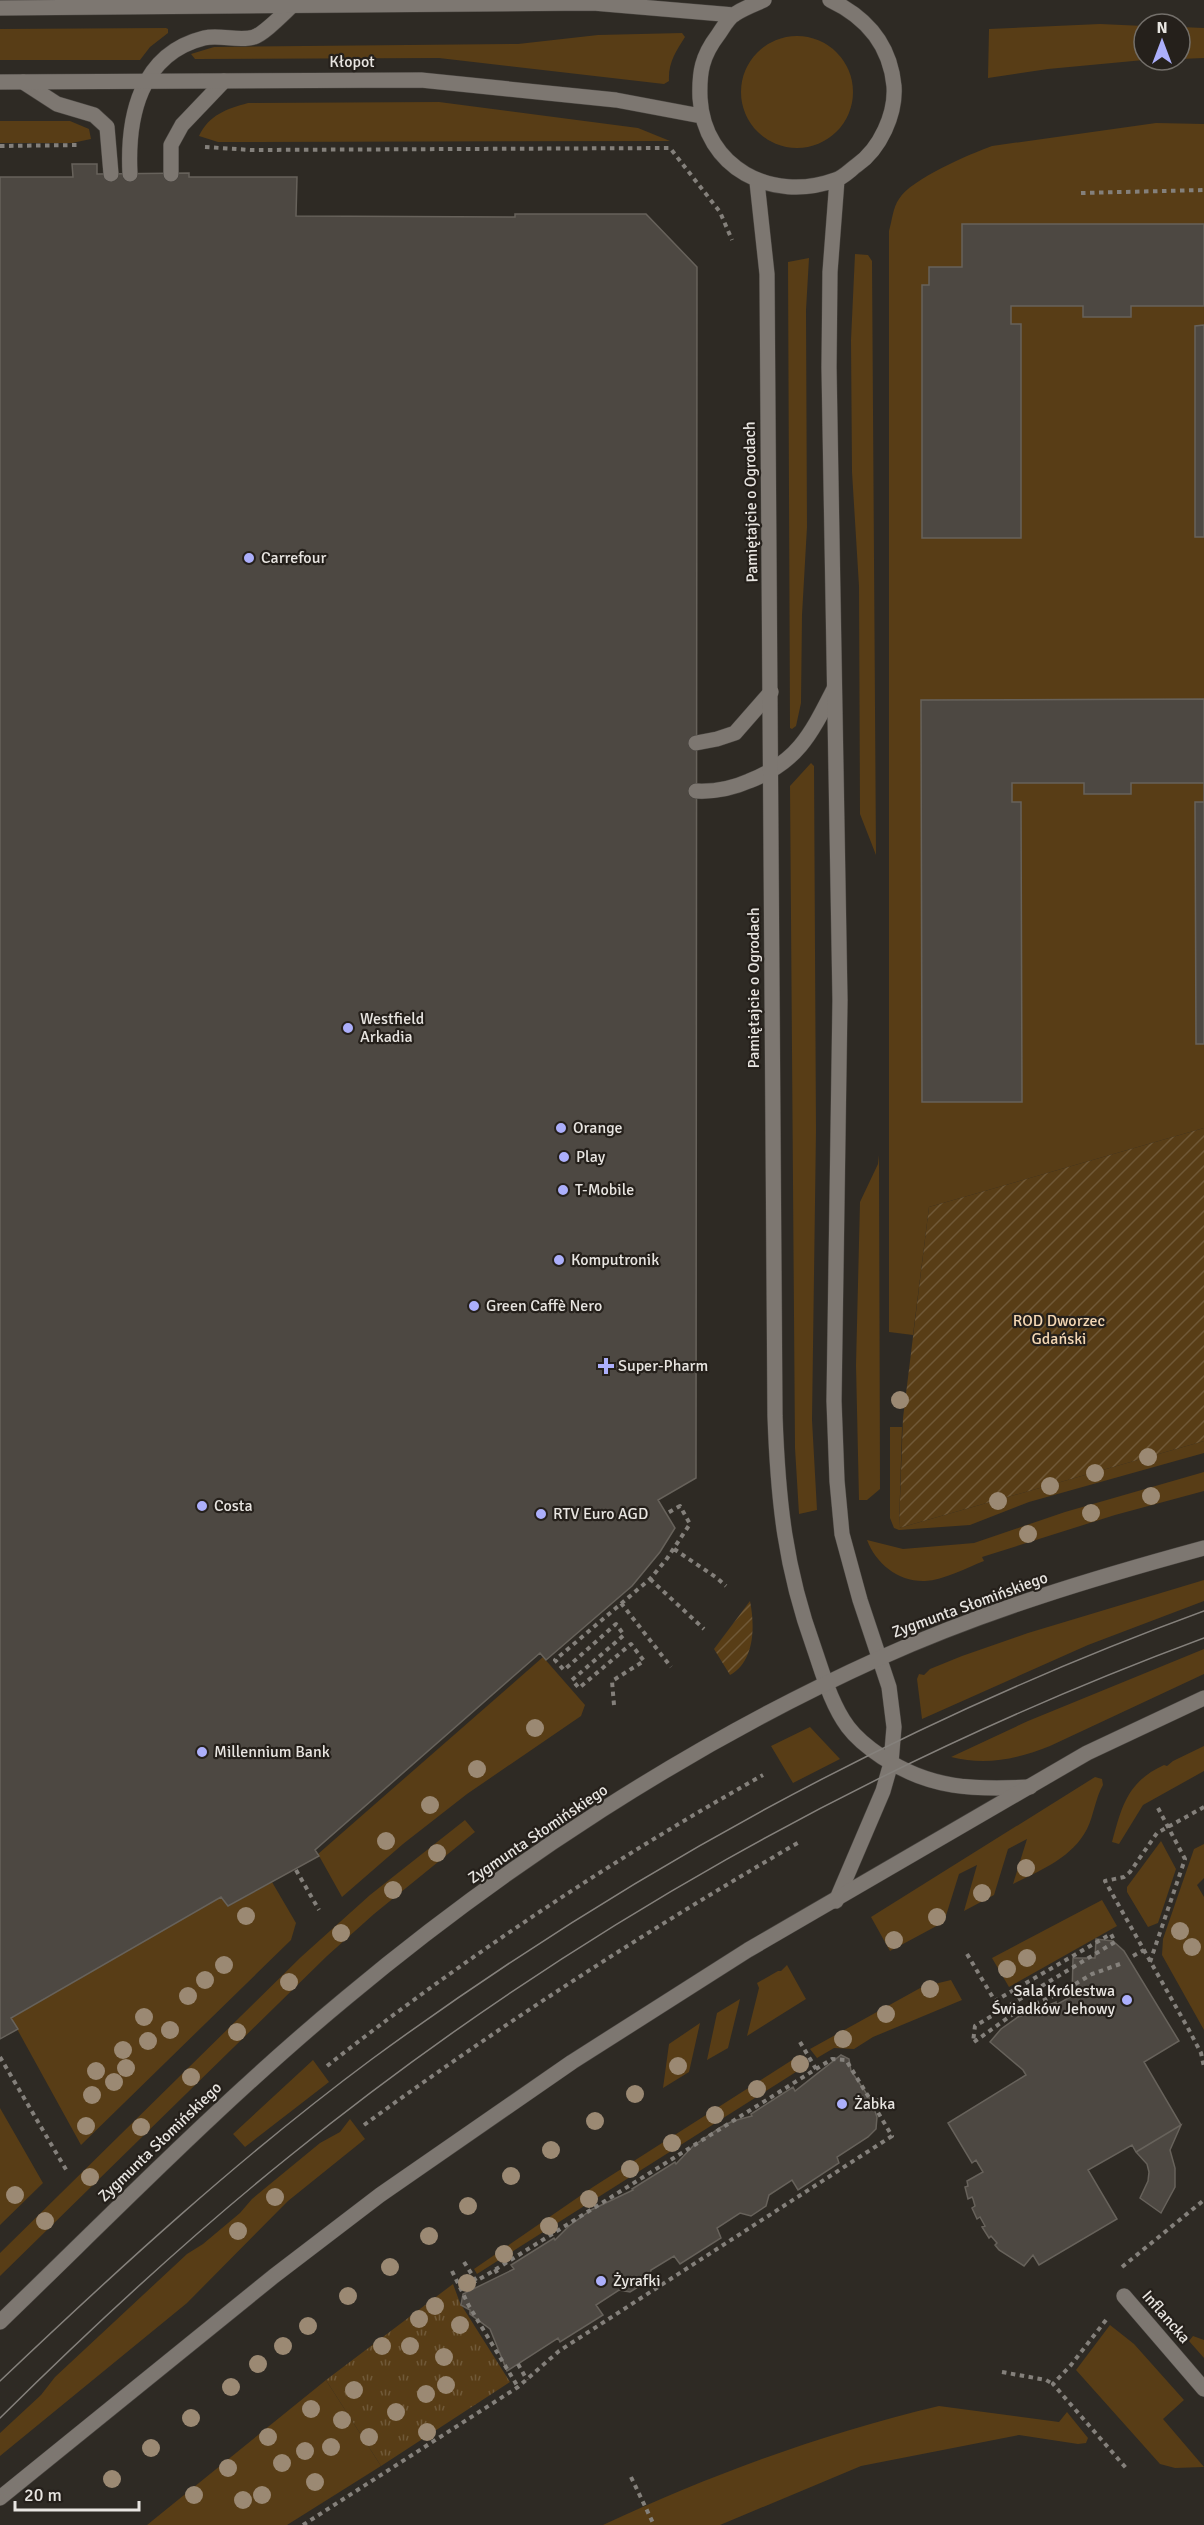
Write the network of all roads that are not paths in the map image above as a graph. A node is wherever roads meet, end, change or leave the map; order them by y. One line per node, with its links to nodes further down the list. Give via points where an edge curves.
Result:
1 (764, 0): 5 (street)
2 (830, 0): 14 (street, via 852,10 872,29 888,58 894,87 890,118 869,157)
3 (293, 6): 4 (street); 5 (street, via 593,3); 6 (street, via 255,37 207,37 184,44)
4 (0, 8)
5 (734, 15): 10 (street, via 708,48 699,75)
6 (145, 81): 7 (street, Kłopot); 9 (street, Kłopot); 12 (street, via 129,144)
7 (224, 81): 10 (street, Kłopot, via 421,80 616,100); 13 (street, via 182,125 171,145)
8 (0, 82): 9 (street, Kłopot)
9 (23, 82): 11 (street, via 57,104 94,115 107,127)
10 (701, 116): 15 (street, via 711,140 738,170)
11 (111, 174)
12 (130, 174)
13 (171, 174)
14 (837, 180): 15 (street, via 793,189); 16 (street, via 829,355)
15 (758, 182): 17 (street, Pamiętajcie o Ogrodach, via 767,274)
16 (834, 689): 19 (street, via 800,748); 22 (street, via 840,1000 836,1462 842,1533)
17 (771, 692): 18 (street, via 735,733); 19 (street, Pamiętajcie o Ogrodach)
18 (696, 743)
19 (771, 773): 20 (street, via 716,792); 23 (street, Pamiętajcie o Ogrodach, via 778,1473 787,1559)
20 (696, 791)
21 (1204, 1548): 22 (street, Zygmunta Słomińskiego, via 1037,1598)
22 (879, 1658): 23 (street, Zygmunta Słomińskiego); 25 (street, via 893,1707)
23 (826, 1683): 25 (street, Pamiętajcie o Ogrodach, via 849,1729); 29 (street, Zygmunta Słomińskiego, via 646,1783 536,1855 392,1960 218,2110)
24 (1204, 1698): 26 (street, via 1087,1753)
25 (891, 1763): 26 (street, Pamiętajcie o Ogrodach, via 917,1776 960,1788); 27 (street)
26 (1030, 1787): 27 (street)
27 (836, 1901): 31 (street, via 683,1990 471,2130 274,2276)
28 (1124, 2296): 30 (street, Inflancka)
29 (0, 2322)
30 (1204, 2389)
31 (0, 2498)

